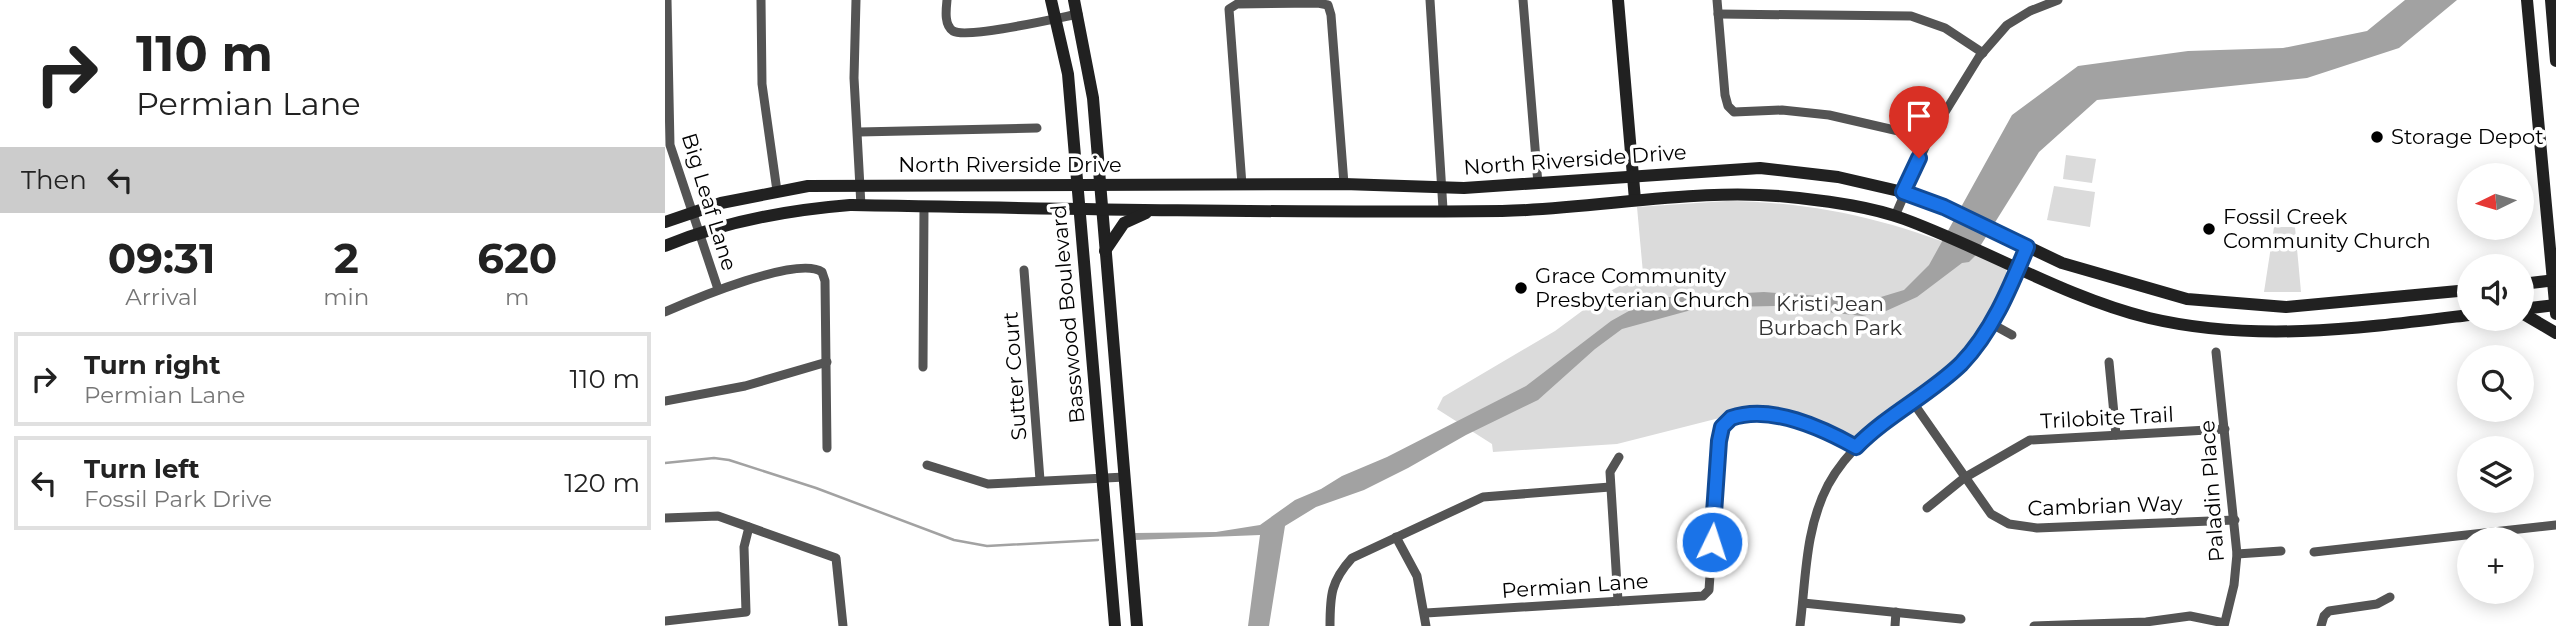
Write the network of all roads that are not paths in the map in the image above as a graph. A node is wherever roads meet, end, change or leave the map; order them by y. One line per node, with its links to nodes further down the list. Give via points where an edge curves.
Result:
1 (667, 0): 39 (street, Big Leaf Lane, via 670,145)
2 (761, 0): 30 (street, via 762,84)
3 (856, 0): 20 (street, via 854,78)
4 (947, 0): 16 (street, via 947,21 957,33)
5 (1051, 0): 16 (main road, Basswood Boulevard)
6 (1074, 0): 14 (main road, Basswood Boulevard)
7 (1430, 0): 29 (street)
8 (1523, 0): 27 (street)
9 (1618, 0): 22 (main road)
10 (1717, 0): 15 (street)
11 (2058, 0): 17 (street, via 2007,25)
12 (2527, 0): 48 (main road)
13 (2551, 0): 18 (main road)
14 (1078, 14): 16 (street); 25 (main road, Basswood Boulevard, via 1093,97)
15 (1718, 14): 17 (street, via 1911,16 1945,28); 21 (street, via 1725,95 1734,111 1782,110 1829,116)
16 (1055, 19): 24 (main road, Basswood Boulevard, via 1067,74)
17 (1983, 53): 21 (street)
18 (2556, 61)
19 (1037, 128): 20 (street)
20 (859, 132): 23 (street)
21 (1929, 138): 31 (street)
22 (1633, 177): 27 (main road, North Riverside Drive); 31 (main road, North Riverside Drive, via 1760,167 1838,177); 32 (main road)
23 (861, 184): 24 (main road, North Riverside Drive); 30 (main road, North Riverside Drive); 33 (street)
24 (1077, 184): 25 (main road, North Riverside Drive); 35 (main road, Basswood Boulevard)
25 (1098, 184): 28 (main road, North Riverside Drive); 36 (main road, Basswood Boulevard)
26 (1344, 184): 28 (main road, North Riverside Drive); 28 (street, via 1331,15 1328,5 1318,3 1237,4 1229,9); 29 (main road, North Riverside Drive)
27 (1538, 184): 29 (main road, North Riverside Drive)
28 (1242, 185)
29 (1442, 187): 37 (street)
30 (777, 191): 39 (main road, North Riverside Drive)
31 (1903, 192): 40 (street); 44 (main road, North Riverside Drive)
32 (1635, 201): 37 (main road, North Riverside Drive, via 1504,211); 40 (main road, North Riverside Drive, via 1767,195)
33 (861, 206): 34 (main road, North Riverside Drive); 42 (main road, North Riverside Drive, via 810,208)
34 (924, 207): 35 (main road, North Riverside Drive); 65 (street)
35 (1079, 209): 36 (main road, North Riverside Drive); 74 (main road, Basswood Boulevard)
36 (1100, 209): 38 (main road, North Riverside Drive); 45 (main road, Basswood Boulevard)
37 (1443, 209): 38 (main road, North Riverside Drive)
38 (1151, 212): 45 (main road, via 1124,223)
39 (690, 213): 41 (main road, North Riverside Drive); 42 (street, Big Leaf Lane)
40 (1895, 216): 46 (main road, North Riverside Drive)
41 (665, 222)
42 (698, 233): 43 (main road, North Riverside Drive); 50 (street, Big Leaf Lane)
43 (665, 246)
44 (2027, 247): 46 (street); 52 (main road, North Riverside Drive, via 2104,276 2196,300 2286,307)
45 (1105, 252): 75 (main road, Basswood Boulevard)
46 (2018, 266): 58 (main road, North Riverside Drive, via 2070,290 2164,321 2273,332); 59 (street)
47 (1024, 270): 77 (street, Sutter Court)
48 (2554, 280): 49 (main road); 53 (main road)
49 (2534, 282)
50 (718, 289): 55 (street); 63 (street, via 808,267 819,270 825,281)
51 (2457, 291): 52 (main road, North Riverside Drive)
52 (2403, 298): 58 (main road)
53 (2556, 308): 54 (main road)
54 (2534, 310)
55 (665, 312)
56 (2457, 316): 58 (main road, North Riverside Drive)
57 (2534, 319): 60 (main road)
58 (2405, 323)
59 (1992, 324): 61 (street); 67 (street, via 1959,366)
60 (2556, 333)
61 (2012, 335)
62 (2216, 352): 68 (street, Paladin Place)
63 (827, 362): 66 (street, via 745,386); 71 (street)
64 (2109, 362): 69 (street)
65 (923, 367)
66 (665, 401)
67 (1912, 401): 70 (street); 76 (street, Cambrian Way)
68 (2225, 429): 69 (street, Trilobite Trail); 81 (street, Paladin Place)
69 (2116, 435): 76 (street, Trilobite Trail, via 2030,440)
70 (1856, 447): 89 (street, Permian Lane, via 1797,422 1764,416 1731,418 1722,427 1719,441 1707,593); 90 (street, via 1836,471 1817,509 1807,552)
71 (827, 448)
72 (1619, 457): 78 (street, via 1611,468)
73 (927, 465): 77 (street, via 988,484)
74 (1100, 477): 75 (street); 77 (street); 97 (main road, Basswood Boulevard)
75 (1125, 477): 98 (main road, Basswood Boulevard)
76 (1964, 478): 79 (street, Trilobite Trail); 81 (street, Cambrian Way, via 1991,514 2021,527)
77 (1040, 480)
78 (1610, 487): 84 (street, via 1492,495); 89 (street)
79 (1927, 508)
80 (665, 518): 83 (street, via 719,516)
81 (2235, 520): 87 (street, Paladin Place)
82 (2556, 525): 86 (street)
83 (749, 527): 94 (street, via 744,547 746,612); 96 (street, via 837,560)
84 (1396, 537): 92 (street, via 1414,567); 99 (street, via 1352,558 1337,575)
85 (2281, 551): 87 (street)
86 (2314, 552)
87 (2237, 554): 95 (street, Paladin Place)
88 (2390, 597): 104 (street, via 2377,604 2329,611)
89 (1618, 601): 92 (street, Permian Lane)
90 (1803, 603): 91 (street); 101 (street)
91 (1896, 612): 93 (street); 102 (street)
92 (1426, 613): 100 (street)
93 (1961, 619)
94 (665, 621)
95 (2224, 625): 103 (street, via 2190,616)
96 (843, 626)
97 (1115, 626)
98 (1137, 626)
99 (1330, 626)
100 (1426, 626)
101 (1800, 626)
102 (1895, 626)
103 (2034, 626)
104 (2321, 626)

